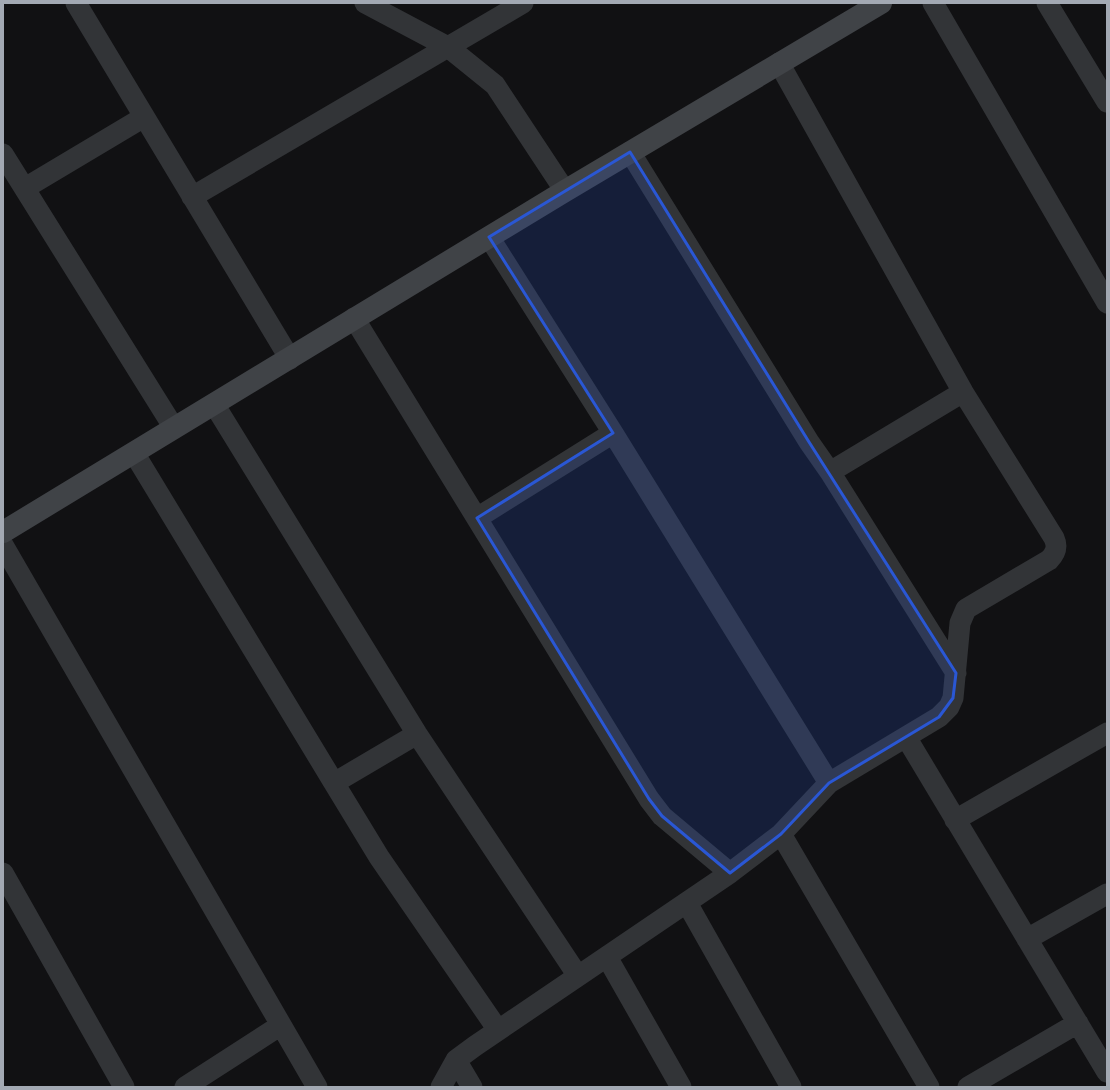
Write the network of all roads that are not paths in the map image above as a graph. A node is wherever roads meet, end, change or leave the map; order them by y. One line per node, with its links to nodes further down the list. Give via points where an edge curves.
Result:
1 (76, 3): 10 (street)
2 (366, 3): 7 (street)
3 (523, 3): 7 (street)
4 (881, 3): 8 (main road)
5 (933, 3): 17 (street)
6 (1047, 3): 9 (street)
7 (448, 46): 14 (street, via 495,85); 15 (street)
8 (779, 63): 11 (main road); 20 (street)
9 (1107, 102)
10 (144, 117): 13 (street); 15 (street)
11 (630, 152): 14 (main road); 25 (street, via 805,436)
12 (3, 154): 13 (street)
13 (24, 188): 22 (street)
14 (565, 191): 16 (main road)
15 (192, 197): 19 (street)
16 (490, 237): 18 (main road); 23 (street)
17 (1107, 303)
18 (354, 318): 19 (main road); 26 (street)
19 (290, 359): 21 (main road)
20 (963, 392): 25 (street); 29 (street, via 1057,543 1050,560 966,609 960,623)
21 (214, 404): 22 (main road); 30 (street)
22 (174, 428): 24 (main road)
23 (613, 433): 26 (street); 34 (street)
24 (134, 453): 27 (main road); 33 (street)
25 (830, 472): 29 (street)
26 (477, 518): 37 (street, via 649,799 662,816)
27 (3, 532)
28 (3, 545): 45 (street)
29 (956, 672): 31 (street, via 953,698 949,707 939,717)
30 (417, 734): 33 (street); 43 (street)
31 (906, 737): 34 (street); 35 (street)
32 (1105, 738): 35 (street)
33 (334, 783): 46 (street, via 379,857)
34 (829, 783): 36 (street)
35 (955, 820): 41 (street)
36 (781, 834): 37 (street); 56 (street)
37 (730, 872): 40 (street)
38 (3, 873): 49 (street)
39 (1107, 894): 41 (street)
40 (687, 903): 42 (street); 55 (street)
41 (1027, 939): 44 (street)
42 (607, 957): 43 (street); 54 (street)
43 (578, 976): 46 (street)
44 (1078, 1024): 48 (street); 57 (street)
45 (282, 1025): 50 (street); 51 (street)
46 (498, 1030): 47 (street)
47 (456, 1060): 52 (street); 53 (street)
48 (1107, 1072)
49 (124, 1087)
50 (185, 1087)
51 (317, 1087)
52 (441, 1087)
53 (472, 1087)
54 (681, 1087)
55 (791, 1087)
56 (929, 1087)
57 (968, 1087)

